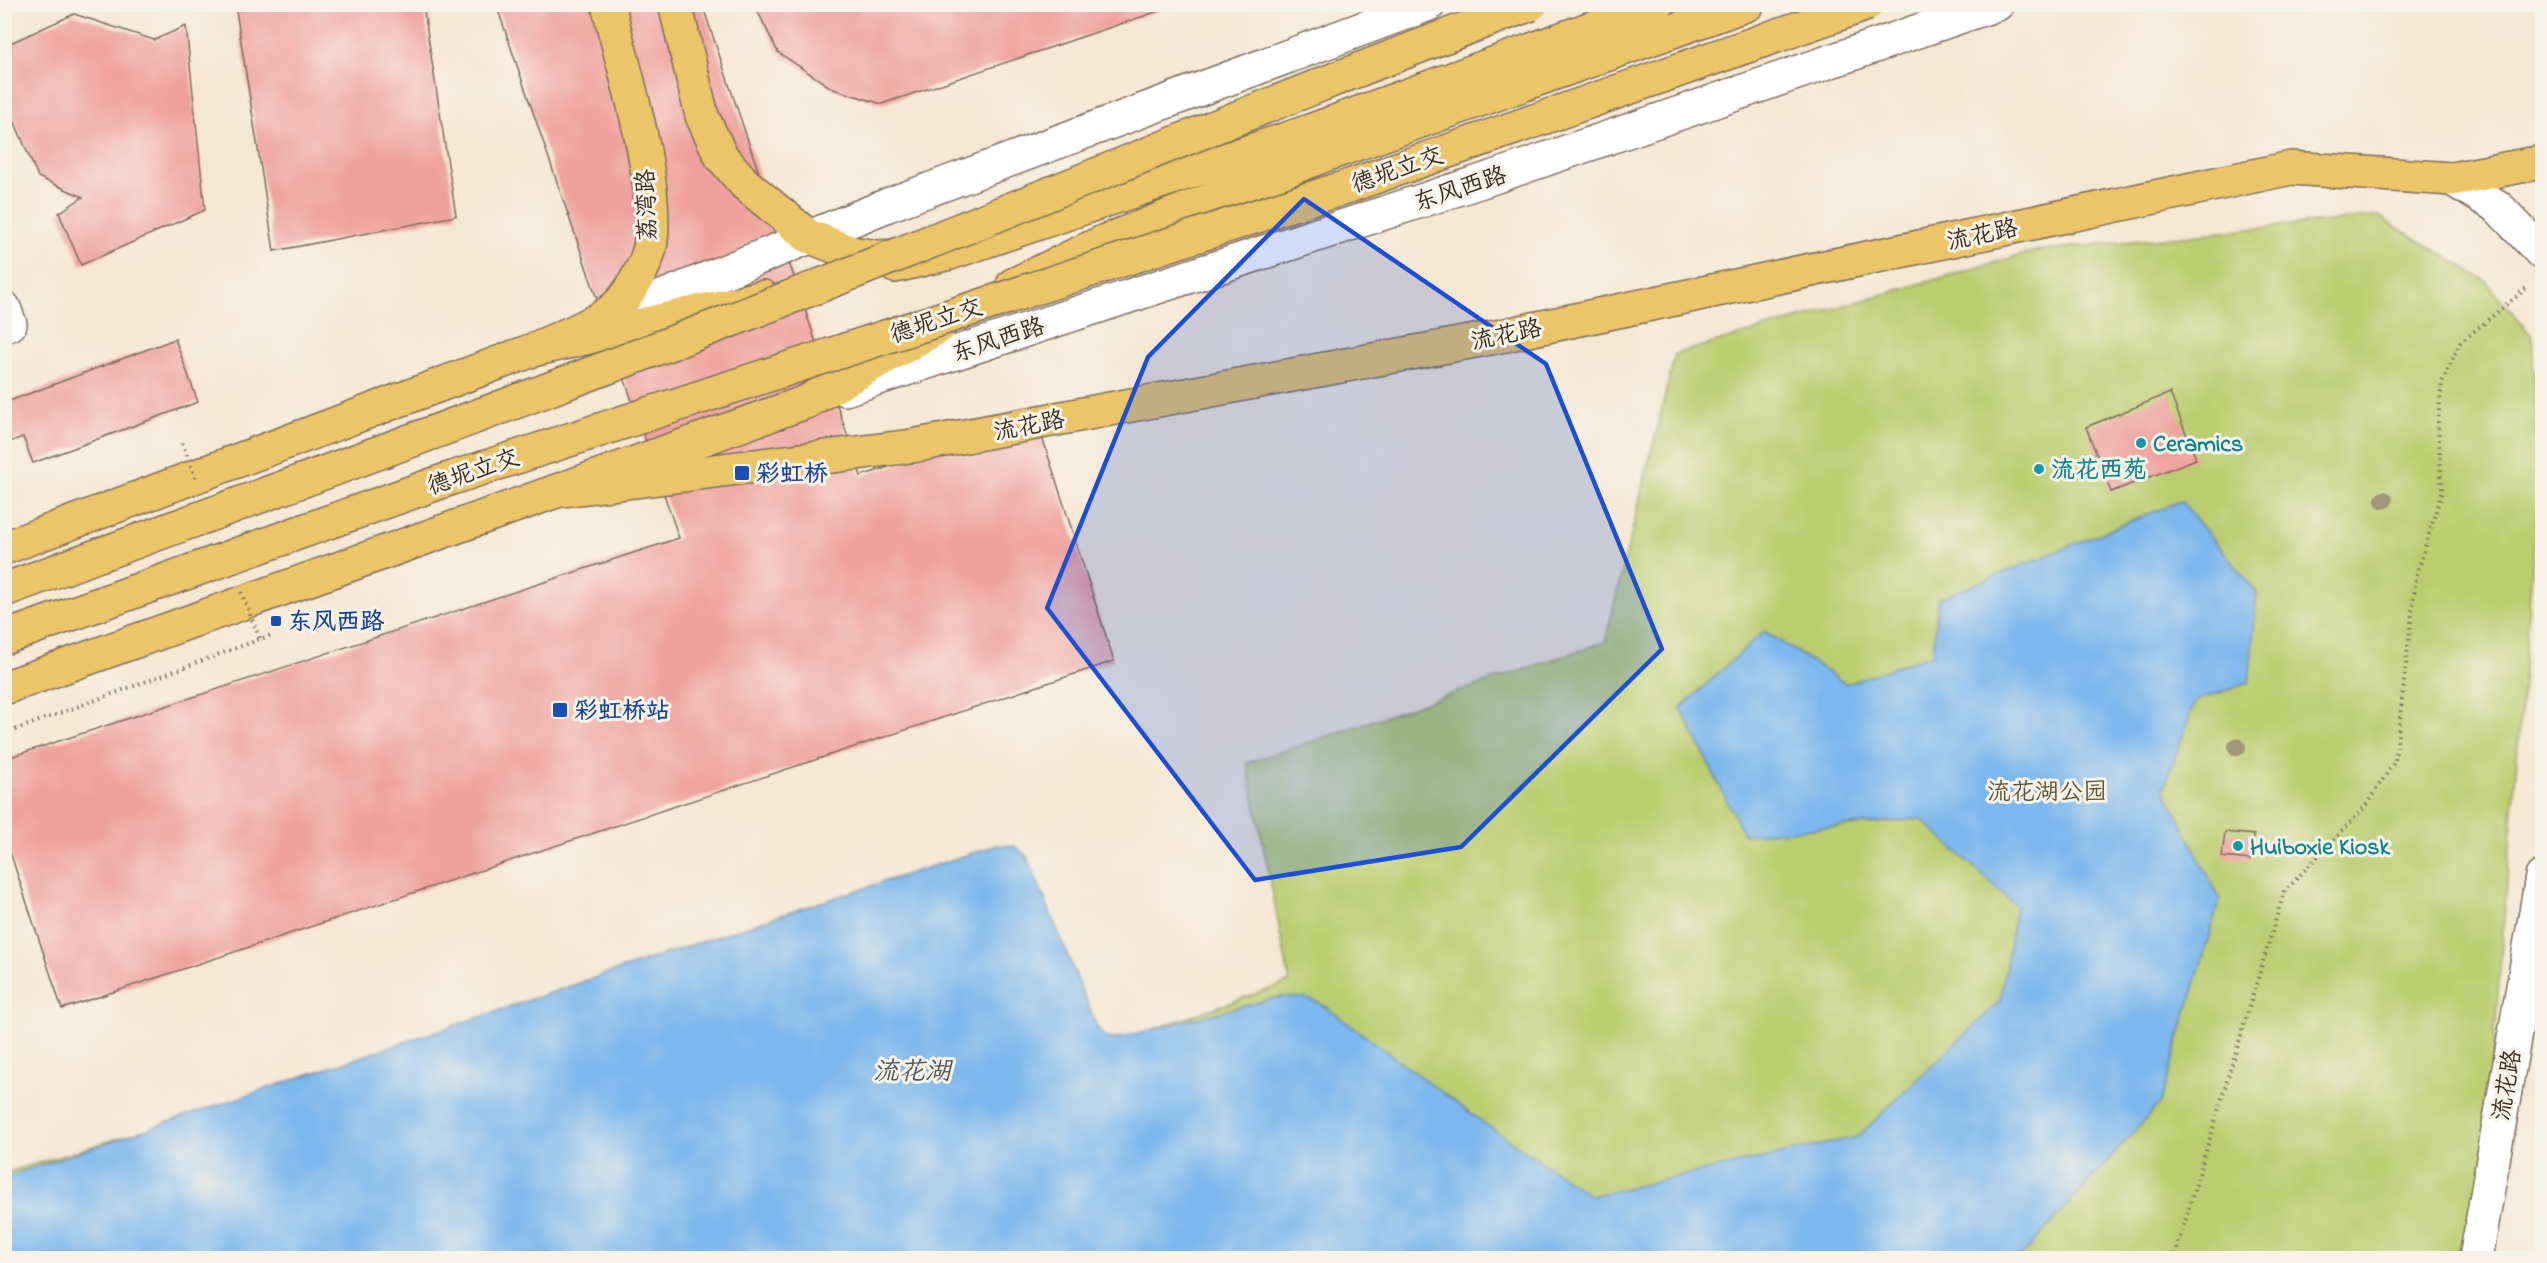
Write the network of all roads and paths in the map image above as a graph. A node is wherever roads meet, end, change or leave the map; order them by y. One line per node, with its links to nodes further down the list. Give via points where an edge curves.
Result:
1 (608, 4): 17 (main road, 荔湾路, via 645,160 651,243 638,278 612,311)
2 (675, 4): 12 (main road, via 702,116 721,156 746,184)
3 (1429, 4): 12 (street)
4 (1531, 4): 21 (main road, 德坭立交, bridge, via 894,256 482,414)
5 (1657, 4): 9 (main road)
6 (1748, 4): 9 (main road, 德坭立交)
7 (1867, 4): 23 (main road, 德坭立交, bridge, via 1348,186 449,478)
8 (1997, 4): 18 (street, 东风西路, via 1424,200)
9 (1315, 144): 13 (main road); 18 (main road, via 1053,265)
10 (2542, 162): 11 (main road, 流花路)
11 (2452, 179): 14 (street, 流花路, via 2498,207); 19 (main road, 流花路, via 2291,168 1491,338 936,442)
12 (808, 236): 13 (main road, via 852,253 877,257); 17 (street)
13 (950, 253): 17 (main road)
14 (2538, 268): 27 (path, via 2460,343 2442,382 2438,422 2442,491 2416,577 2395,761 2364,808 2284,892 2175,1254)
15 (4, 308): 16 (street, via 10,324)
16 (4, 327)
17 (534, 350): 20 (main road)
18 (806, 402): 19 (main road, 东风西路)
19 (556, 491): 24 (main road, 东风西路)
20 (4, 548)
21 (4, 590)
22 (282, 631): 25 (path)
23 (4, 638)
24 (4, 688)
25 (4, 734)
26 (2542, 877): 28 (street, 流花路)
27 (2170, 1258)
28 (2476, 1258)

